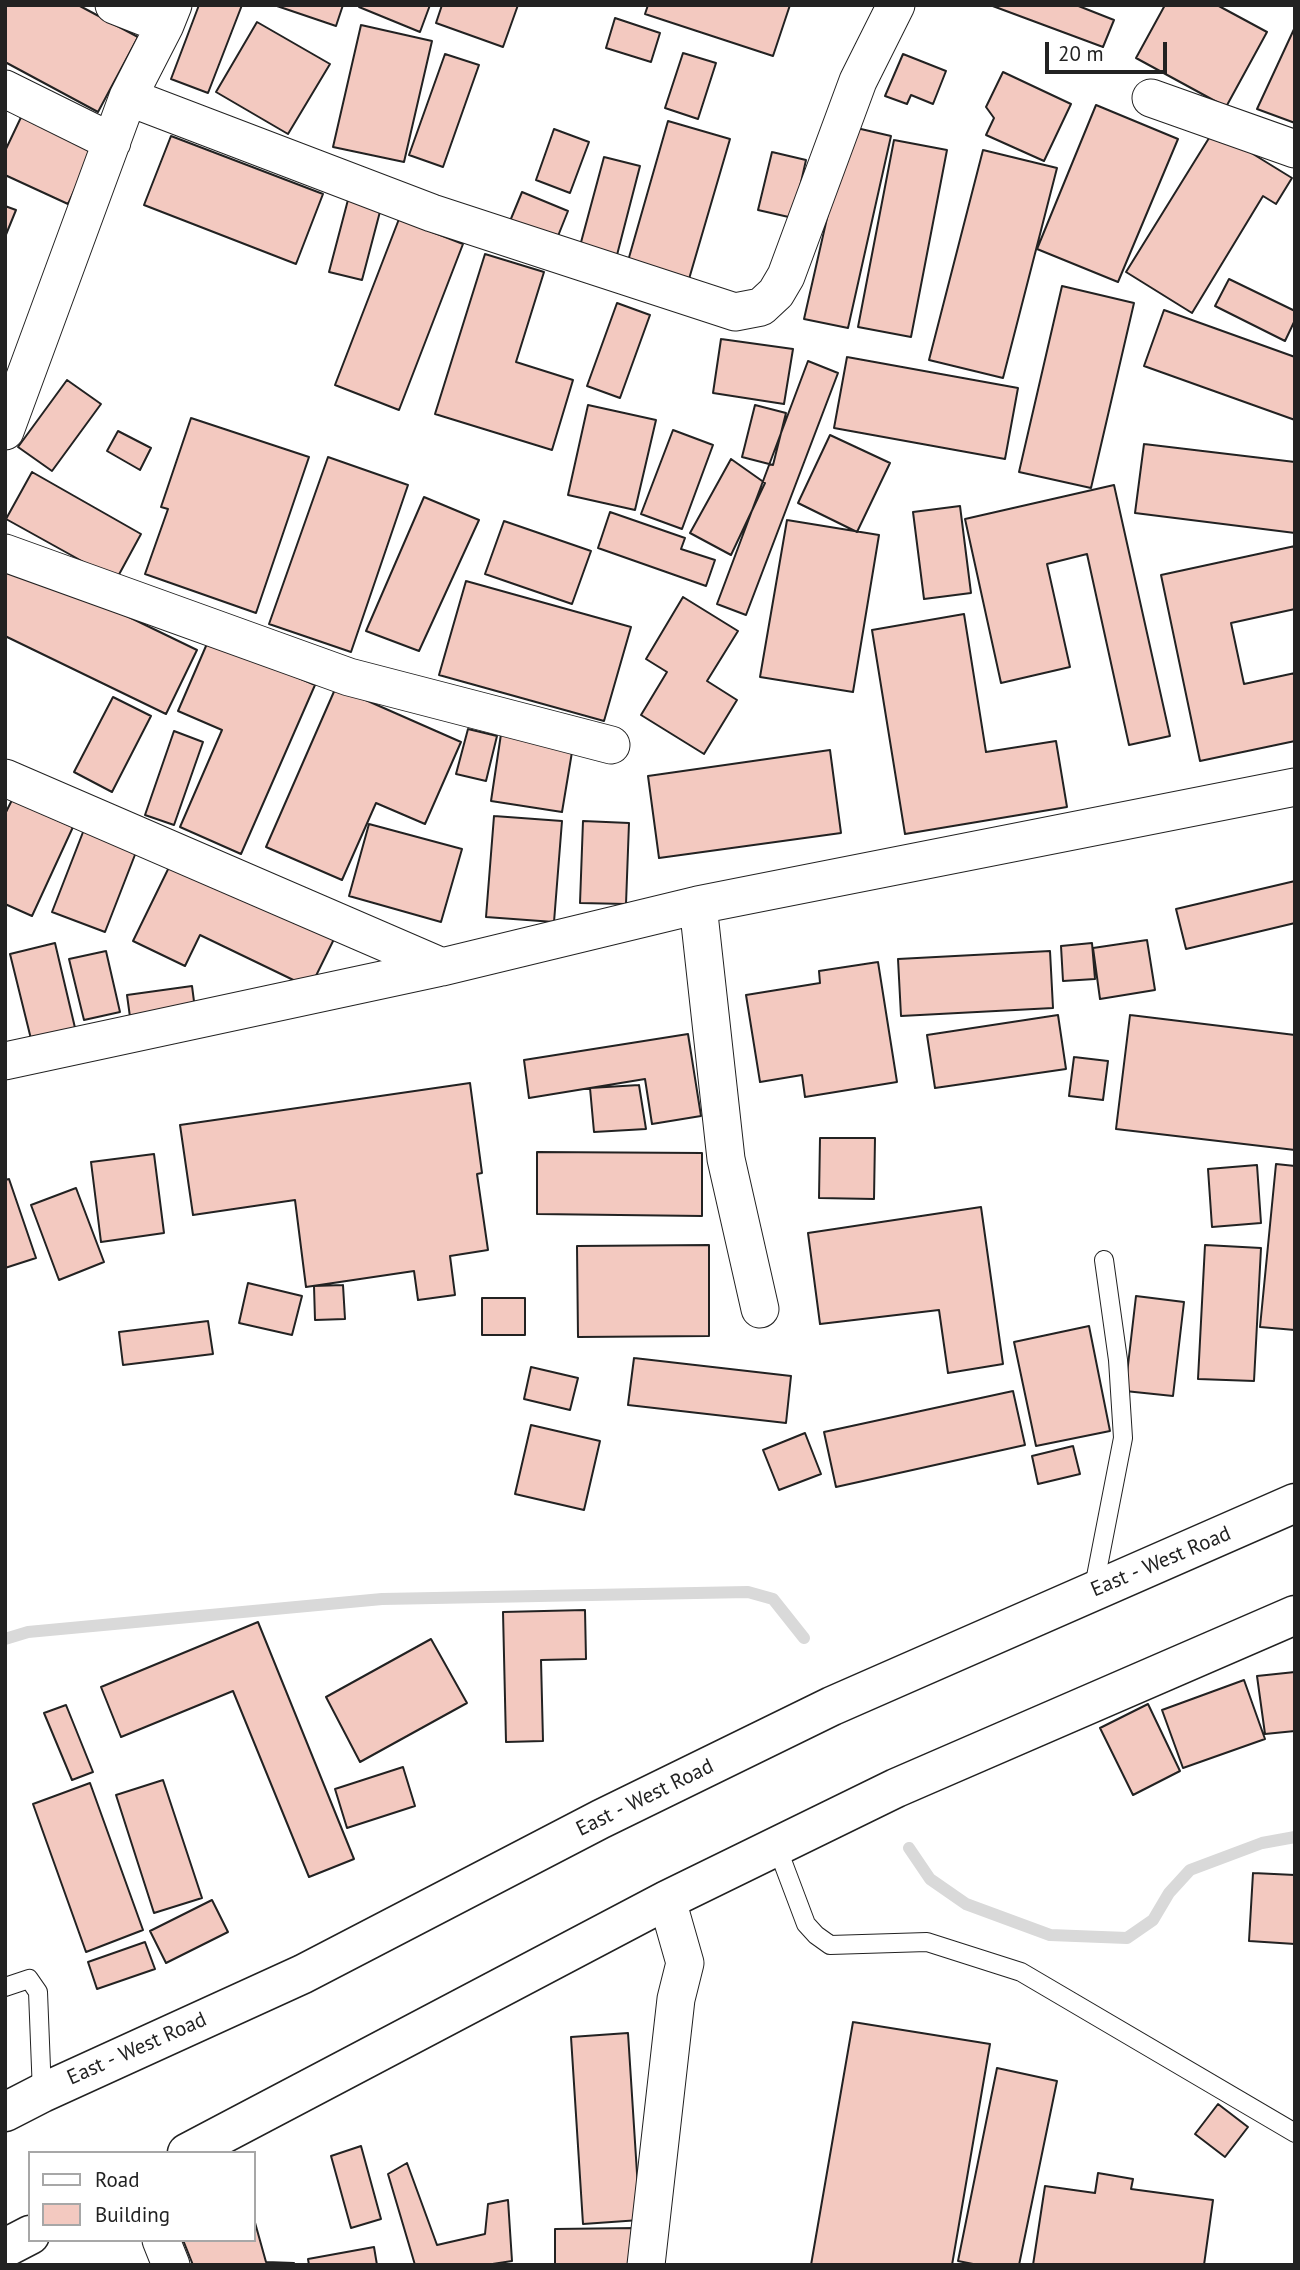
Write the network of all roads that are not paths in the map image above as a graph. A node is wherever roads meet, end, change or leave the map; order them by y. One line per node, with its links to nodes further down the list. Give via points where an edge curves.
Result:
1 (114, 5): 3 (street)
2 (896, 5): 5 (street, via 858,81 786,276 761,307 735,312 432,212)
3 (169, 15): 5 (street)
4 (5, 89): 7 (street)
5 (128, 97): 7 (street)
6 (1151, 97): 8 (street)
7 (111, 142): 9 (street)
8 (1295, 149)
9 (5, 431)
10 (5, 553): 11 (street, via 349,677)
11 (611, 745)
12 (5, 778): 15 (street)
13 (1295, 787): 14 (street)
14 (698, 905): 15 (street); 18 (street, via 726,1160)
15 (442, 967): 16 (street)
16 (5, 1061)
17 (1104, 1260): 20 (lane, via 1123,1438)
18 (760, 1309)
19 (1295, 1503): 20 (main road, East - West Road)
20 (1093, 1592): 25 (main road, East - West Road, via 832,1706 601,1819 303,1974)
21 (1295, 1615): 22 (main road, via 896,1788)
22 (777, 1847): 23 (main road); 27 (lane, via 806,1924 830,1945 927,1942 1021,1972)
23 (667, 1900): 28 (main road); 33 (street, via 685,1963 676,1999)
24 (5, 1987): 25 (lane, via 29,1979 38,1992)
25 (42, 2093): 26 (main road, East - West Road)
26 (5, 2112)
27 (1295, 2133)
28 (191, 2151)
29 (28, 2236): 31 (main road)
30 (162, 2242): 32 (street)
31 (5, 2248)
32 (171, 2265)
33 (646, 2265)

